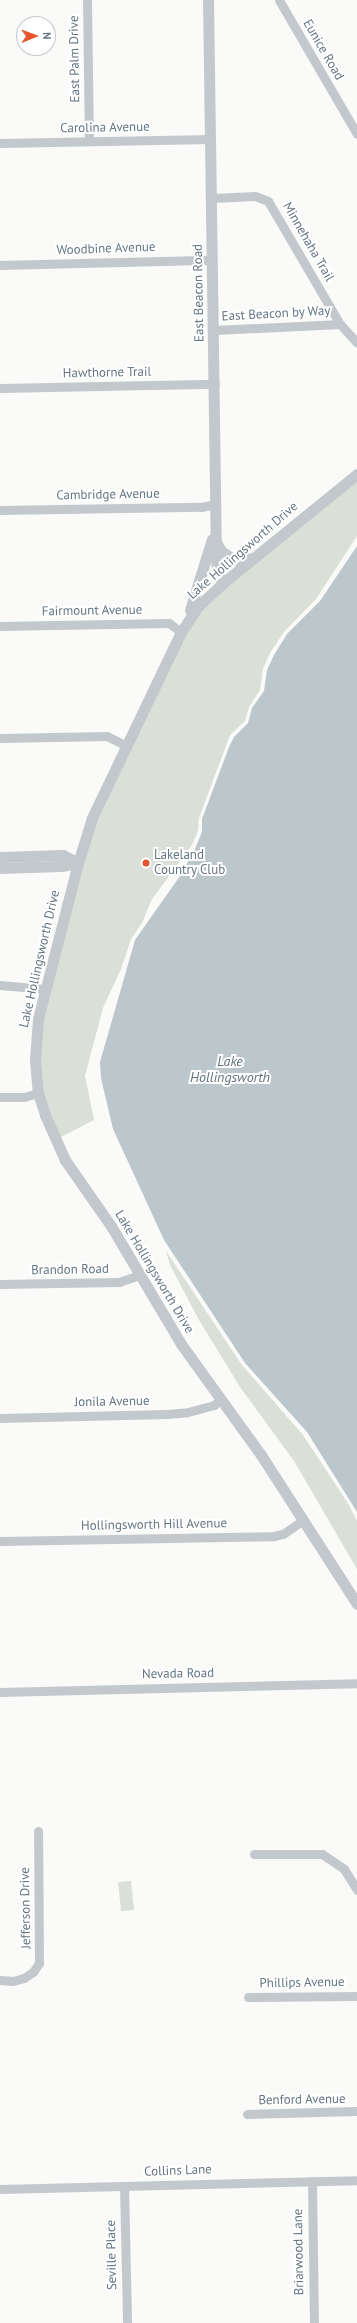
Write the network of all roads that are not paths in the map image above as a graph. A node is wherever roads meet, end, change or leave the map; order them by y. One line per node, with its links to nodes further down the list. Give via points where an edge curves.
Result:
1 (87, 0): 6 (street, East Palm Drive)
2 (208, 0): 5 (street, East Beacon Road)
3 (279, 0): 4 (street, Eunice Road)
4 (357, 134)
5 (211, 139): 6 (street, Carolina Avenue); 8 (street, East Beacon Road)
6 (89, 141): 7 (street, Carolina Avenue)
7 (0, 143)
8 (212, 198): 9 (street, East Beacon Road); 11 (street, Minnehaha Trail, via 255,196 268,201)
9 (212, 260): 10 (street, Woodbine Avenue); 12 (street, East Beacon Road)
10 (0, 265)
11 (340, 324): 12 (street, East Beacon by Way); 13 (street, Minnehaha Trail)
12 (214, 330): 14 (street, East Beacon Road)
13 (357, 343)
14 (215, 384): 15 (street, Hawthorne Trail); 17 (street, East Beacon Road)
15 (0, 388)
16 (357, 474): 21 (street, Lake Hollingsworth Drive)
17 (216, 504): 18 (street, Cambridge Avenue, via 201,507); 19 (street, East Beacon Road)
18 (0, 510)
19 (216, 527): 20 (street, East Beacon Road); 24 (street)
20 (216, 542): 21 (street, via 221,551 235,560); 22 (street, East Beacon Road, via 217,573)
21 (254, 557): 22 (street, Lake Hollingsworth Drive)
22 (223, 583): 24 (street, Lake Hollingsworth Drive, via 198,606)
23 (0, 626): 24 (street, Fairmount Avenue, via 169,623)
24 (182, 629): 26 (street, Lake Hollingsworth Drive)
25 (0, 738): 26 (street, via 107,736)
26 (126, 746): 28 (street, Lake Hollingsworth Drive, via 92,818)
27 (0, 857): 28 (street, via 63,855)
28 (78, 863): 29 (street); 31 (street, Lake Hollingsworth Drive)
29 (0, 868)
30 (0, 986): 31 (street)
31 (46, 989): 32 (street, Lake Hollingsworth Drive, via 36,1043 35,1077)
32 (38, 1093): 33 (street, via 24,1097); 34 (street, Lake Hollingsworth Drive, via 65,1160 111,1226)
33 (0, 1098)
34 (139, 1275): 35 (street, Brandon Road, via 119,1282); 36 (street, Lake Hollingsworth Drive, via 181,1344)
35 (0, 1284)
36 (221, 1399): 37 (street, Jonila Avenue, via 214,1405 181,1412); 38 (street, Lake Hollingsworth Drive)
37 (0, 1418)
38 (303, 1520): 39 (street, Hollingsworth Hill Avenue, via 283,1534 274,1536); 40 (street, Lake Hollingsworth Drive)
39 (0, 1541)
40 (357, 1604)
41 (357, 1683): 42 (street, Nevada Road)
42 (0, 1692)
43 (38, 1831): 46 (street, Jefferson Drive, via 39,1963 33,1972 24,1978 13,1981)
44 (254, 1854): 45 (street, via 322,1854 344,1868)
45 (357, 1890)
46 (0, 1980)
47 (357, 1996): 48 (street, Phillips Avenue)
48 (248, 1997)
49 (357, 2112): 50 (street, Benford Avenue)
50 (247, 2114)
51 (357, 2180): 52 (street, Collins Lane)
52 (312, 2181): 53 (street, Collins Lane); 56 (street, Briarwood Lane)
53 (124, 2186): 54 (street, Collins Lane); 55 (street, Seville Place)
54 (0, 2189)
55 (127, 2323)
56 (314, 2323)

